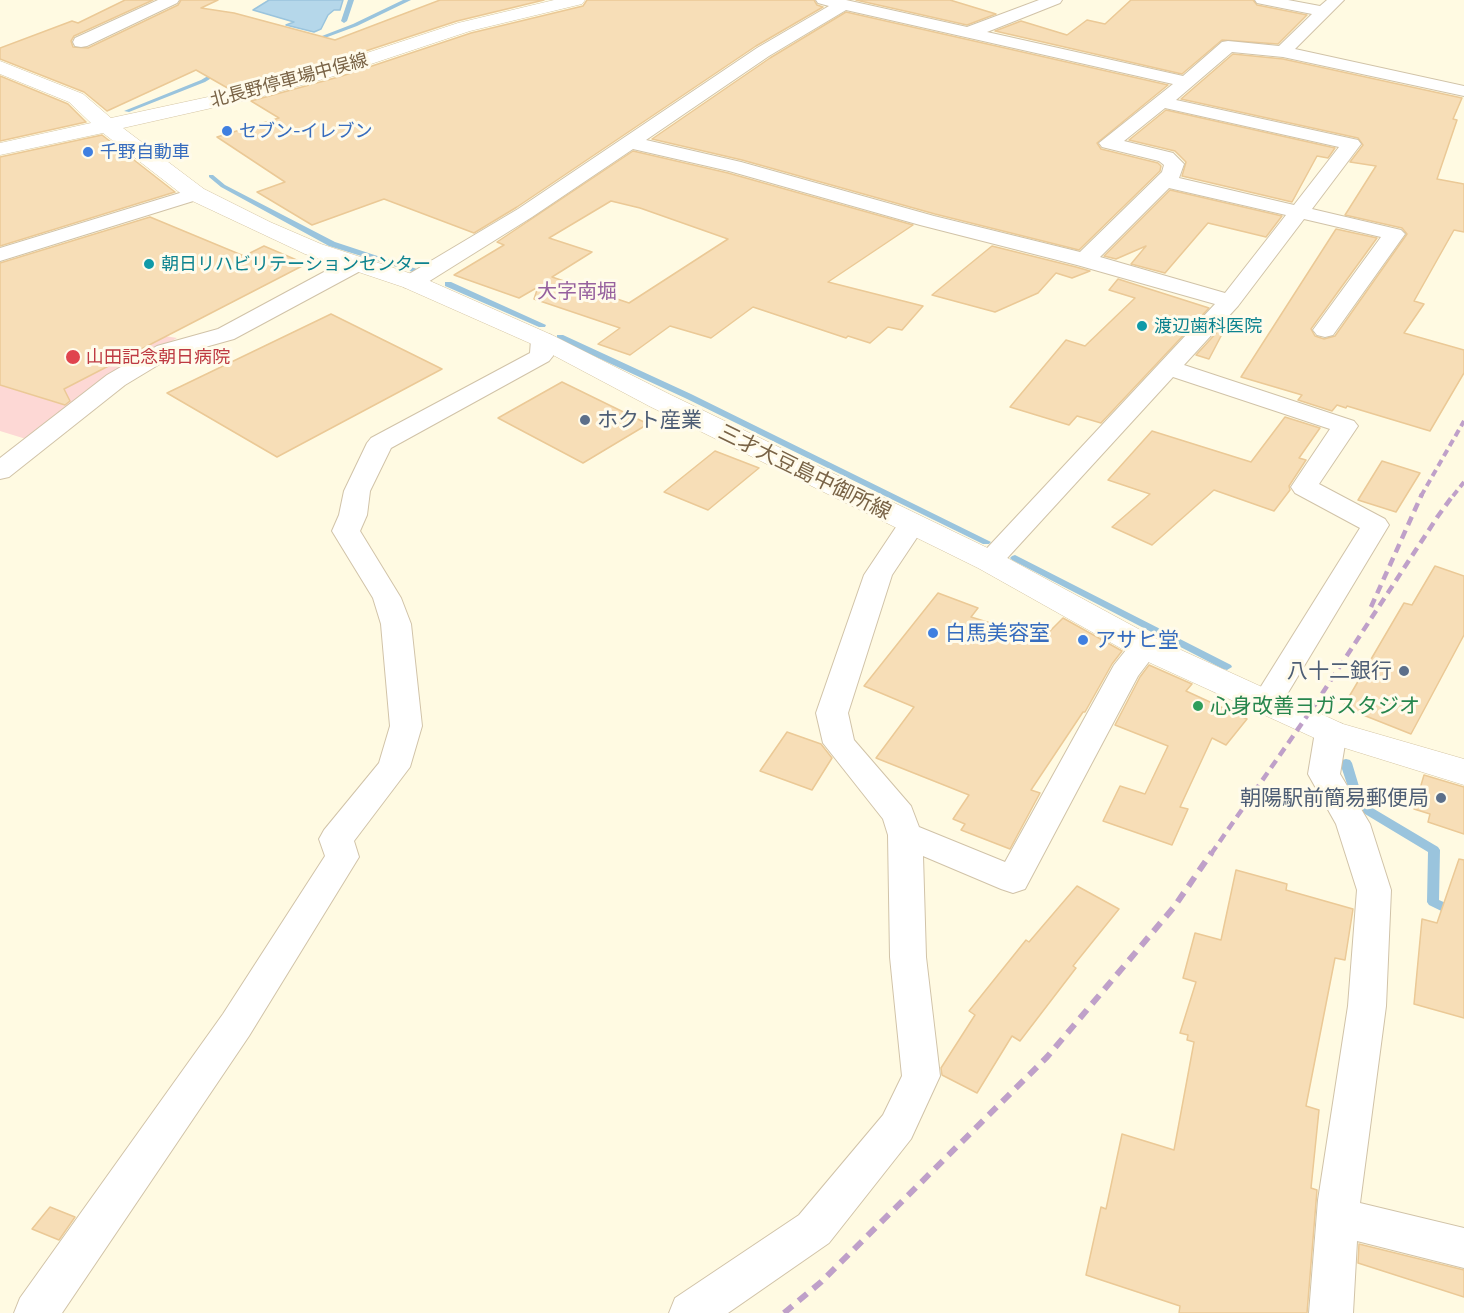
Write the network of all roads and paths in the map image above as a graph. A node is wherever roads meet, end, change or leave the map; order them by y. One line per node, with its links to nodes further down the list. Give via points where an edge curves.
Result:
1 (171, 0): 9 (street)
2 (576, 0): 15 (main road, 北長野停車場中俣線, via 464,27 249,94)
3 (824, 0): 6 (street)
4 (1054, 0): 8 (street)
5 (1263, 0): 7 (street)
6 (842, 5): 8 (street); 16 (street, via 763,52)
7 (1330, 6): 10 (street)
8 (968, 33): 12 (street)
9 (81, 42)
10 (1283, 52): 12 (street, via 1228,46); 13 (street)
11 (0, 68): 15 (main road, 三才大豆島中御所線, via 76,98)
12 (1186, 82): 14 (street)
13 (1464, 92)
14 (1161, 102): 18 (street, via 1109,143 1167,157 1174,164); 20 (street, via 1351,144)
15 (107, 126): 17 (main road, 北長野停車場中俣線); 19 (main road, 三才大豆島中御所線)
16 (629, 142): 22 (street, via 734,166 927,221); 24 (street, via 525,213)
17 (0, 149)
18 (1165, 181): 20 (street); 22 (street)
19 (196, 194): 21 (street); 23 (main road, 三才大豆島中御所線, via 272,231)
20 (1299, 212): 25 (street); 26 (street, via 1394,234)
21 (0, 255)
22 (1085, 260): 25 (street)
23 (356, 264): 24 (main road, 三才大豆島中御所線); 29 (street, via 226,334 165,351 116,380)
24 (412, 282): 27 (main road, 三才大豆島中御所線)
25 (1230, 301): 28 (street)
26 (1325, 330)
27 (543, 340): 30 (main road, 三才大豆島中御所線); 39 (street, via 541,356 380,443 357,491 346,531 387,598 396,624 406,726 394,767 336,839 342,857 336,867 236,1024)
28 (1167, 367): 31 (street); 33 (street, via 1345,426 1304,486 1375,525)
29 (0, 471)
30 (912, 524): 31 (main road, 三才大豆島中御所線); 36 (street, via 878,576 832,714 839,743 899,815)
31 (989, 561): 32 (main road, 三才大豆島中御所線)
32 (1145, 647): 33 (main road, 三才大豆島中御所線); 36 (street, via 1125,672 1013,880)
33 (1266, 704): 34 (main road, 三才大豆島中御所線)
34 (1331, 732): 35 (main road, 三才大豆島中御所線); 37 (street, via 1324,774 1353,824 1374,890 1367,1006)
35 (1464, 772)
36 (905, 835): 40 (street, via 908,957 921,1076 897,1127 814,1229)
37 (1338, 1217): 38 (street); 41 (street)
38 (1464, 1248)
39 (36, 1313)
40 (691, 1313)
41 (1331, 1313)

